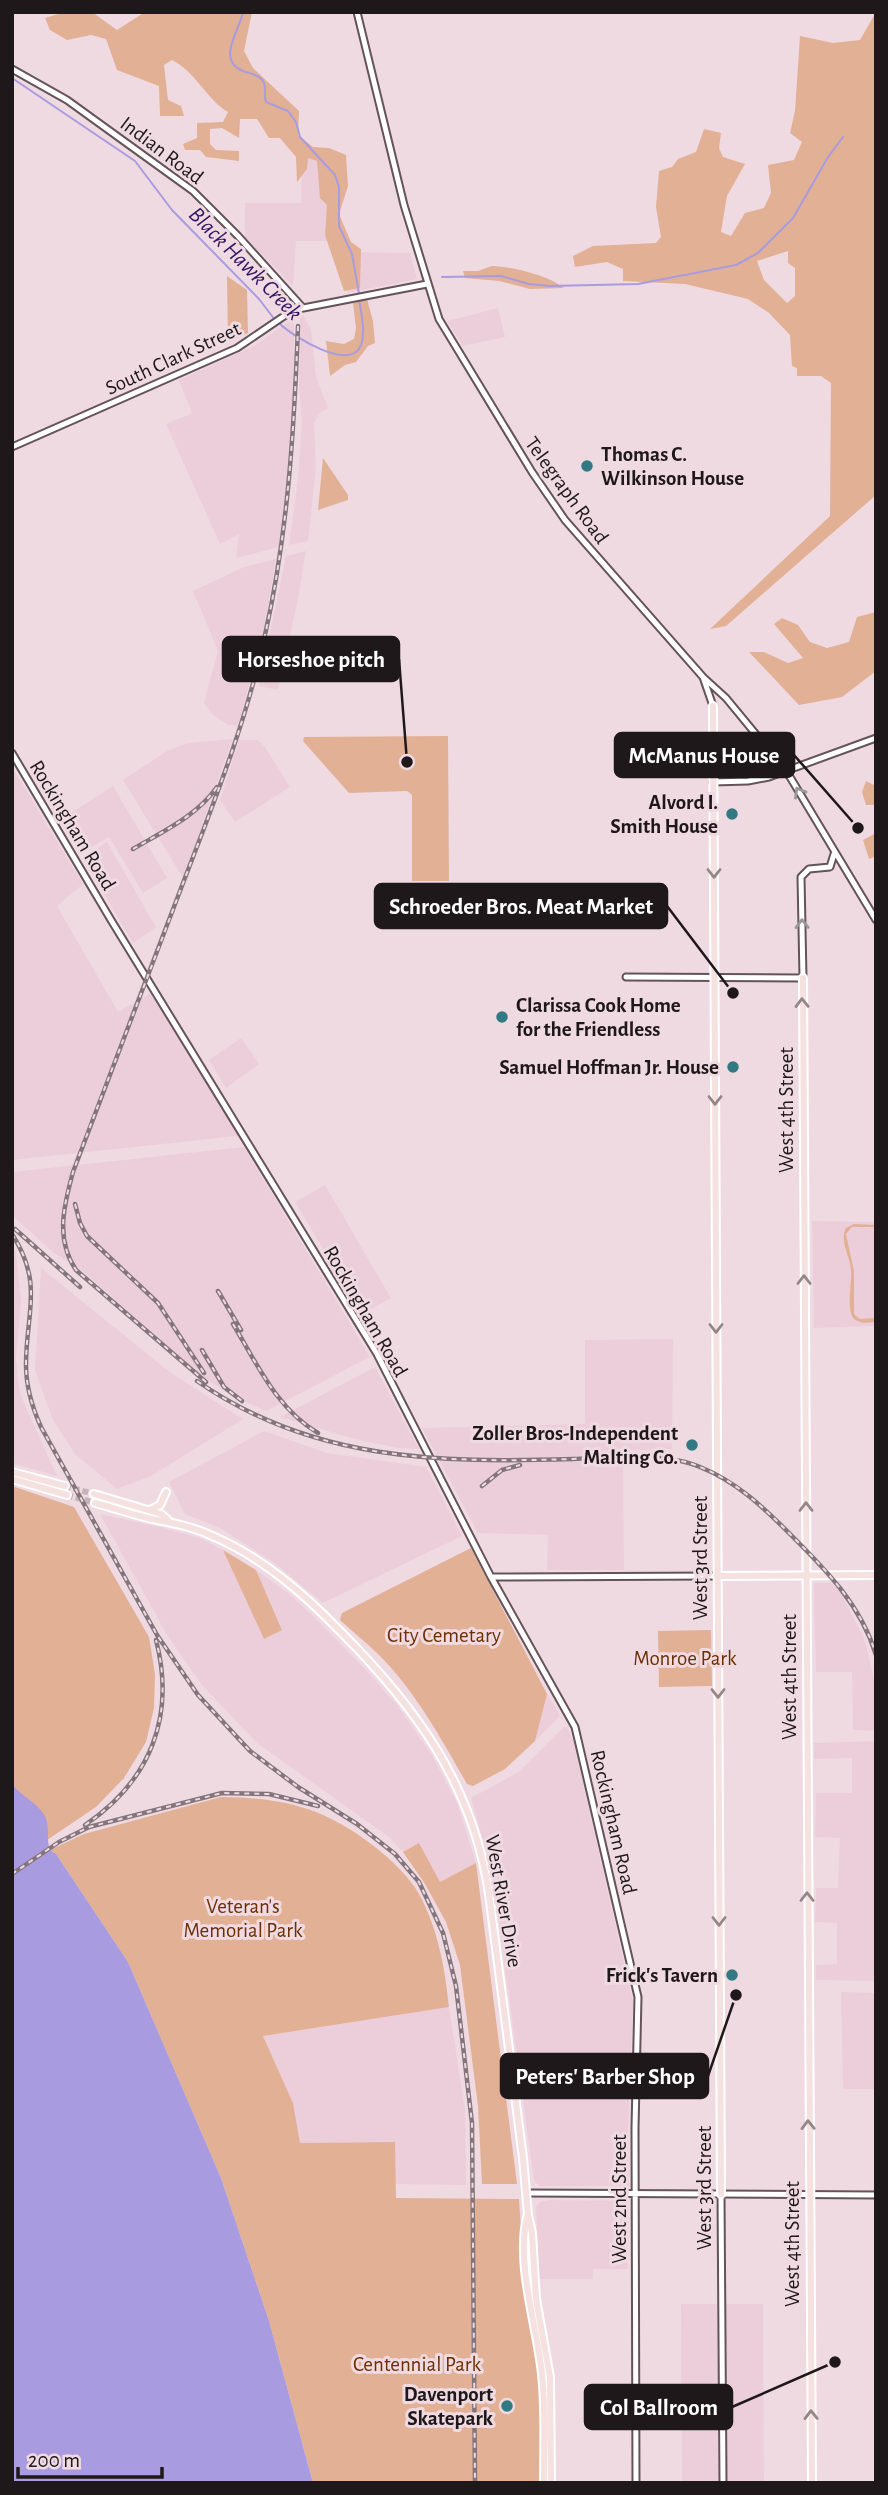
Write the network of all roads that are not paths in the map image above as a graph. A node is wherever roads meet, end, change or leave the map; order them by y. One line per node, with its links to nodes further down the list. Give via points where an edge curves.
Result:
1 (357, 12): 3 (street, Telegraph Road)
2 (12, 69): 4 (street, Indian Road, via 67,100 193,191)
3 (427, 284): 4 (street, South Clark Street); 6 (street, Telegraph Road, via 451,342 555,506)
4 (303, 308): 5 (street, South Clark Street, via 237,348)
5 (12, 447)
6 (703, 677): 7 (street, Telegraph Road); 8 (street, West 3rd Street)
7 (726, 698): 8 (street, via 719,698); 11 (street, Telegraph Road)
8 (713, 706): 12 (main road, West 3rd Street)
9 (876, 738): 11 (street)
10 (12, 753): 32 (street, Rockingham Road, via 377,1354)
11 (787, 772): 12 (street, via 757,780); 13 (street, Telegraph Road, one-way to 11)
12 (713, 782): 18 (main road, West 3rd Street, one-way to 18)
13 (834, 851): 14 (street); 15 (street, Telegraph Road)
14 (830, 867): 15 (street); 19 (street, West 4th Street, one-way to 14, via 802,877 805,871)
15 (845, 870): 16 (street, Telegraph Road)
16 (876, 920)
17 (626, 977): 18 (street)
18 (715, 978): 19 (street); 30 (main road, West 3rd Street, one-way to 30)
19 (803, 978): 31 (main road, West 4th Street, one-way to 19)
20 (12, 1472): 22 (main road)
21 (12, 1479): 25 (main road)
22 (65, 1486)
23 (166, 1492): 27 (main road, via 160,1505)
24 (94, 1494): 27 (main road, West River Drive)
25 (67, 1495)
26 (95, 1503): 28 (main road, West River Drive)
27 (148, 1510): 28 (main road, West River Drive)
28 (168, 1520): 34 (main road, West River Drive, via 229,1543 302,1595 386,1678 445,1761 484,1863)
29 (876, 1575): 31 (main road)
30 (717, 1576): 31 (main road); 32 (street); 37 (main road, West 3rd Street, one-way to 37)
31 (806, 1576): 35 (main road, West 4th Street, one-way to 31)
32 (491, 1577): 33 (street, Rockingham Road, via 575,1727)
33 (620, 1917): 36 (street, West 2nd Street, via 638,1997)
34 (526, 2193): 36 (street); 39 (main road, West River Drive)
35 (809, 2193): 37 (street); 38 (street); 44 (main road, West 4th Street, one-way to 35)
36 (635, 2194): 37 (street); 42 (street, West 2nd Street)
37 (721, 2194): 43 (street, West 3rd Street)
38 (876, 2194)
39 (528, 2215): 40 (main road, West River Drive, via 524,2231 528,2294 543,2387); 41 (main road, West River Drive, via 550,2377)
40 (544, 2483)
41 (551, 2483)
42 (636, 2483)
43 (723, 2483)
44 (812, 2483)

